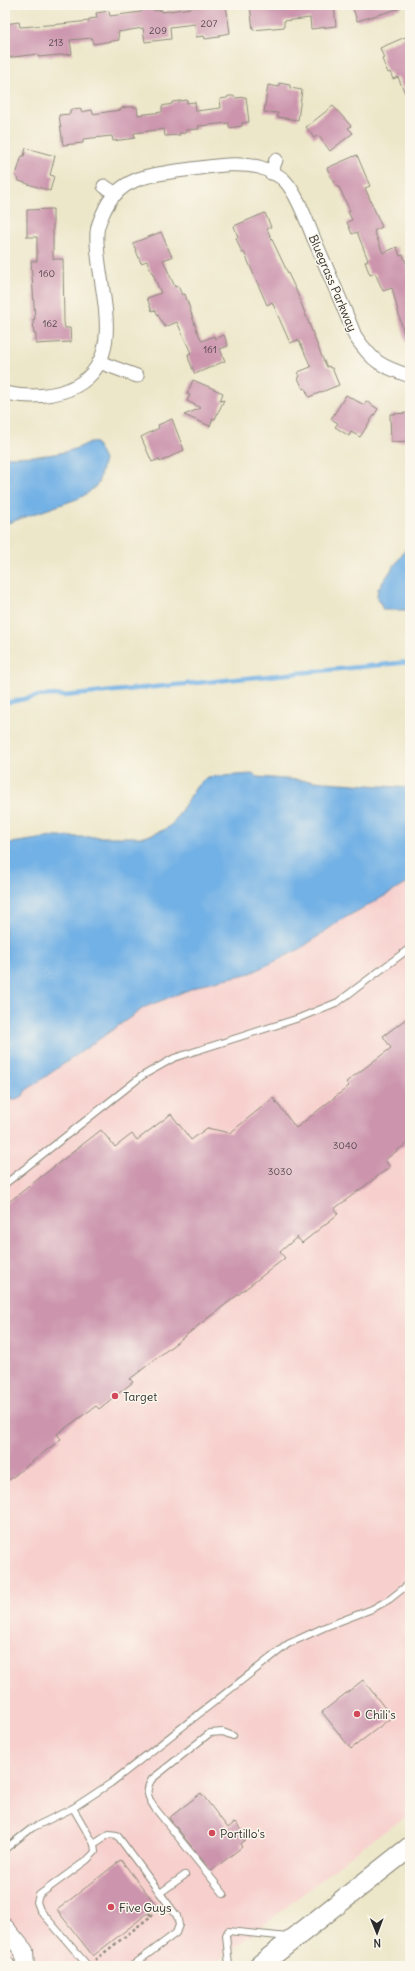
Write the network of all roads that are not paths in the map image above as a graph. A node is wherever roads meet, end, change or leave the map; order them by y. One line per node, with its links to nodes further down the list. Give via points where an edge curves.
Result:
1 (276, 160): 2 (street)
2 (271, 174): 4 (street, Bluegrass Parkway, via 260,168 235,164 146,175 123,186); 7 (street, Bluegrass Parkway, via 284,180 299,204 355,336 368,354 385,368)
3 (104, 186): 4 (street)
4 (116, 194): 5 (street, Bluegrass Parkway, via 106,207 97,231 97,257 107,323 107,338)
5 (99, 362): 6 (street); 8 (street, Bluegrass Parkway, via 89,376 69,390 44,395)
6 (137, 376)
7 (410, 376)
8 (7, 395)
9 (410, 948): 10 (lane, via 338,1002 292,1020 174,1058 142,1076)
10 (5, 1184)
11 (410, 1583): 13 (lane, via 372,1609 325,1626 288,1644 111,1783)
12 (233, 1736): 19 (lane, via 223,1732 210,1733 152,1779 146,1792 154,1807)
13 (72, 1808): 14 (lane); 16 (lane, via 32,1828)
14 (94, 1844): 18 (lane, via 109,1834 117,1835); 23 (lane, via 95,1852 38,1895 37,1902 40,1910)
15 (410, 1847): 21 (main road)
16 (5, 1849)
17 (184, 1875): 18 (lane)
18 (160, 1893): 24 (lane, via 177,1916 179,1925 176,1933)
19 (224, 1894)
20 (5, 1928): 22 (street, via 24,1951)
21 (295, 1937): 25 (lane, via 228,1931 226,1935); 26 (main road)
22 (25, 1966)
23 (88, 1966)
24 (132, 1966)
25 (229, 1966)
26 (258, 1966)

